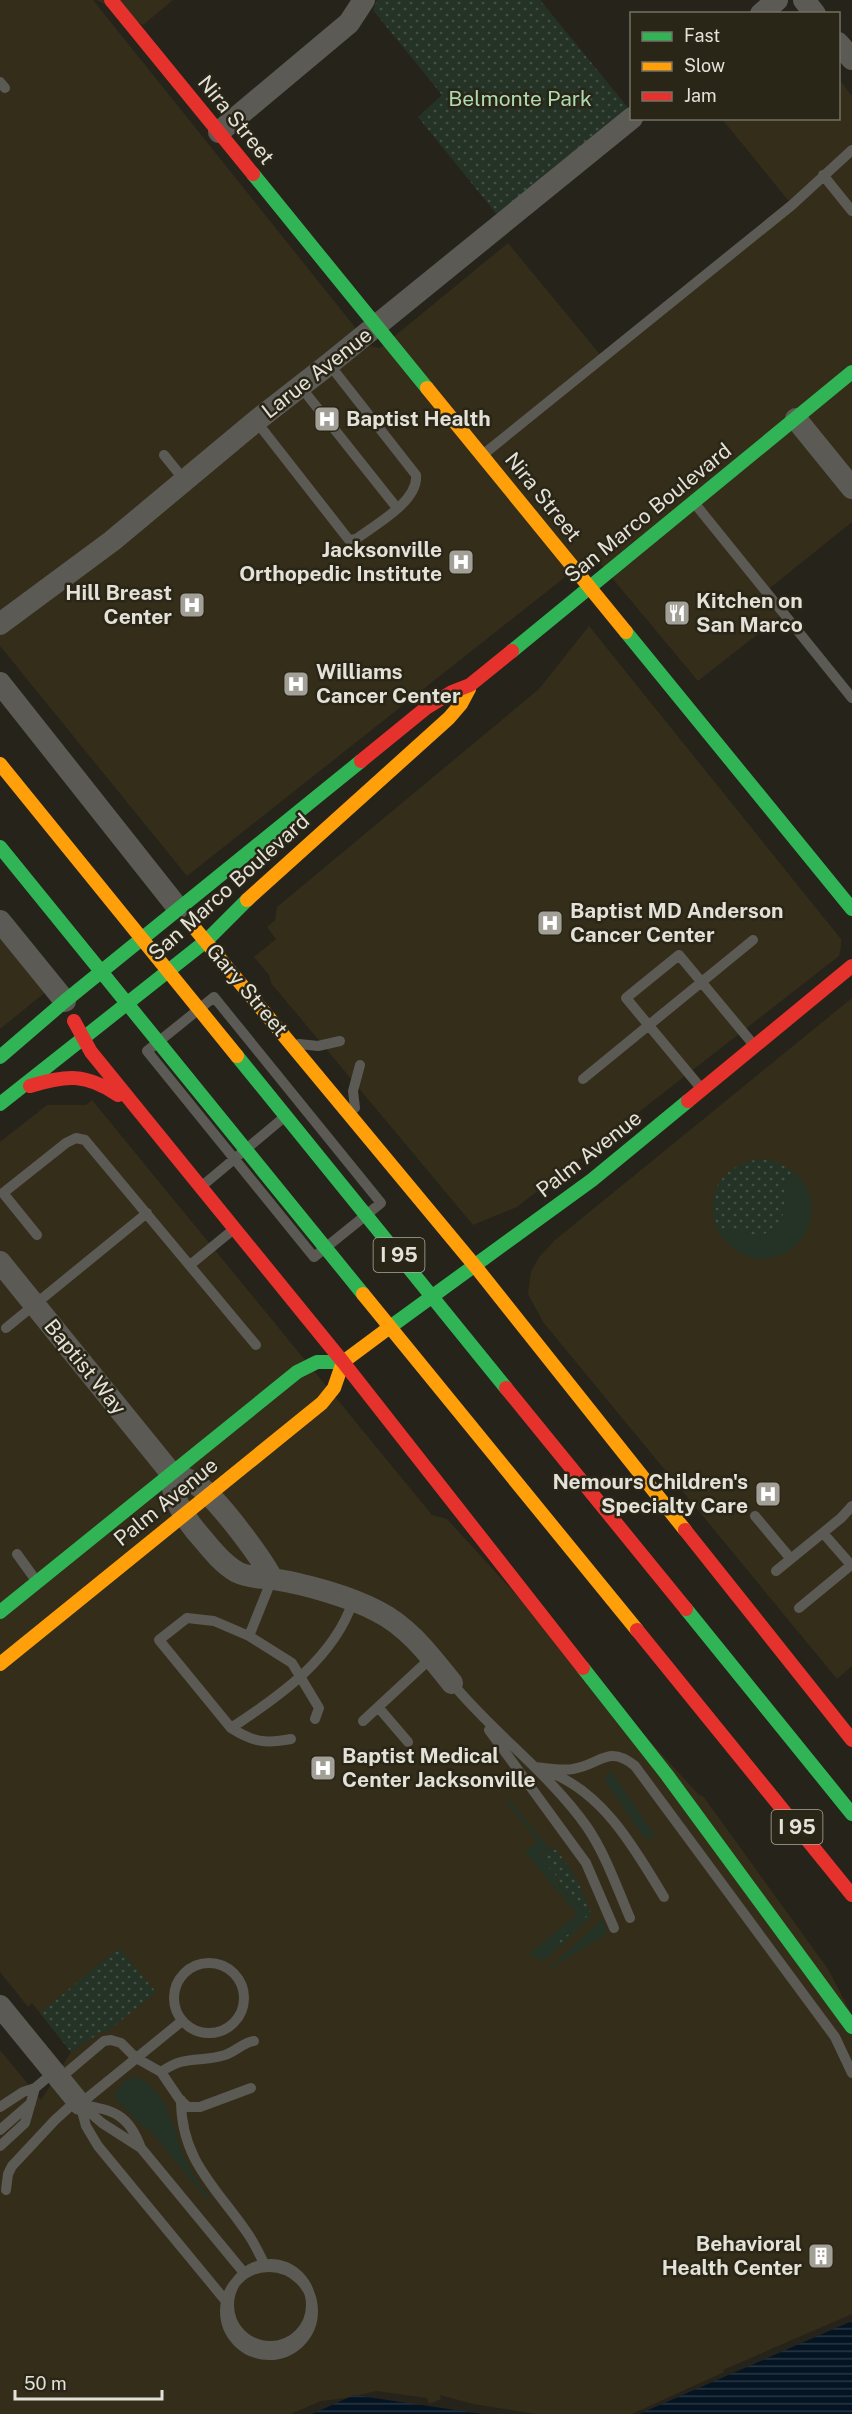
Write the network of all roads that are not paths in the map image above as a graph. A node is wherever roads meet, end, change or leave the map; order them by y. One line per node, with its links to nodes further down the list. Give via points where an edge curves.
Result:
1 (111, 0): 10 (main road, Nira Street)
2 (364, 0): 10 (street, via 349,23)
3 (777, 0): 5 (street)
4 (804, 0): 6 (street)
5 (762, 12)
6 (813, 12)
7 (840, 45): 8 (street)
8 (852, 59)
9 (630, 120): 14 (street, Larue Avenue)
10 (219, 132): 14 (main road, Nira Street)
11 (852, 150): 12 (lane)
12 (823, 175): 13 (lane); 21 (lane, via 792,205)
13 (852, 211)
14 (377, 326): 15 (street, Larue Avenue); 21 (main road, Nira Street)
15 (329, 364): 17 (street, Larue Avenue); 25 (lane, via 416,475 410,498)
16 (852, 372): 18 (main road, San Marco Boulevard)
17 (300, 387): 19 (street, Larue Avenue); 25 (lane)
18 (796, 419): 23 (street); 24 (main road, San Marco Boulevard)
19 (256, 421): 22 (street, Larue Avenue); 25 (lane, via 350,540)
20 (164, 455): 22 (lane)
21 (482, 455): 26 (main road, Nira Street)
22 (185, 482): 27 (street, Larue Avenue)
23 (852, 488)
24 (694, 502): 26 (main road, San Marco Boulevard); 30 (lane)
25 (397, 507)
26 (590, 587): 29 (main road, San Marco Boulevard); 35 (main road, Nira Street)
27 (0, 624)
28 (0, 683): 34 (street, Gary Street)
29 (470, 685): 33 (main road, San Marco Boulevard, via 449,718); 34 (main road, San Marco Boulevard, via 426,708)
30 (852, 698)
31 (0, 764): 100 (main road, I 95)
32 (0, 847): 101 (main road, I 95)
33 (248, 899): 37 (main road); 39 (main road, San Marco Boulevard)
34 (178, 908): 39 (main road, Gary Street); 43 (main road, San Marco Boulevard)
35 (852, 909)
36 (0, 921): 43 (street)
37 (240, 926)
38 (753, 940): 42 (lane)
39 (206, 941): 44 (main road, Gary Street); 46 (main road, San Marco Boulevard)
40 (242, 962): 44 (main road)
41 (852, 966): 49 (main road, Palm Avenue)
42 (702, 983): 45 (lane); 45 (lane, via 679,955 626,998); 49 (lane)
43 (65, 1001): 46 (main road); 50 (main road, San Marco Boulevard)
44 (261, 1007): 47 (main road, Gary Street)
45 (649, 1025): 52 (lane); 53 (lane)
46 (83, 1040): 54 (main road, San Marco Boulevard); 57 (main road)
47 (289, 1041): 48 (lane, via 318,1046); 55 (main road, Gary Street)
48 (340, 1041)
49 (755, 1046): 53 (main road, Palm Avenue)
50 (1, 1054)
51 (360, 1065): 58 (lane, via 353,1091)
52 (583, 1079)
53 (702, 1090): 66 (main road, Palm Avenue, via 592,1180)
54 (15, 1091): 56 (main road, San Marco Boulevard); 57 (main road, via 80,1076 114,1092)
55 (312, 1094): 58 (main road, Gary Street); 59 (lane); 59 (lane, via 381,1203 314,1257); 59 (lane, via 214,997 147,1051)
56 (0, 1104)
57 (140, 1113): 60 (main road)
58 (361, 1129): 66 (main road, Gary Street)
59 (235, 1159): 60 (lane)
60 (200, 1188): 62 (main road)
61 (147, 1213): 63 (lane, via 90,1143 76,1138 3,1193); 65 (lane); 67 (lane)
62 (234, 1229): 65 (lane); 70 (main road)
63 (37, 1235)
64 (0, 1262): 67 (street, Baptist Way)
65 (190, 1265): 69 (lane)
66 (475, 1266): 70 (main road, Palm Avenue); 97 (main road, Gary Street)
67 (34, 1305): 68 (lane); 71 (street, Baptist Way)
68 (6, 1328)
69 (256, 1346)
70 (343, 1362): 71 (main road, Palm Avenue, via 324,1361 303,1367); 72 (main road, Palm Avenue, via 334,1388 322,1403); 107 (main road, via 688,1803)
71 (171, 1473): 72 (street, Baptist Way); 74 (street, Baptist Way, via 173,1494); 81 (main road, Palm Avenue)
72 (209, 1494): 74 (main road, Palm Avenue); 80 (street, Baptist Way)
73 (852, 1506): 76 (lane)
74 (183, 1515): 80 (street, Baptist Way, via 227,1565 246,1575); 88 (main road, Palm Avenue)
75 (755, 1516): 78 (lane)
76 (823, 1533): 78 (lane); 84 (lane, via 851,1565)
77 (17, 1554): 81 (lane)
78 (791, 1559): 79 (lane)
79 (776, 1571)
80 (272, 1578): 82 (street, Baptist Way); 86 (lane)
81 (37, 1582): 83 (main road); 85 (main road, Palm Avenue)
82 (354, 1601): 87 (street, Baptist Way, via 396,1622); 89 (lane, via 337,1638)
83 (31, 1604)
84 (799, 1608)
85 (0, 1611)
86 (249, 1636): 89 (lane, via 292,1663); 95 (lane, via 214,1621 187,1618 159,1640)
87 (431, 1658): 90 (street, Baptist Way); 91 (lane)
88 (0, 1664)
89 (300, 1675): 93 (lane, via 319,1708); 95 (lane, via 267,1705)
90 (452, 1683): 92 (lane)
91 (378, 1707): 94 (lane); 98 (lane)
92 (476, 1712): 99 (lane); 104 (lane, via 583,1858)
93 (315, 1719)
94 (363, 1721)
95 (231, 1728): 96 (lane, via 250,1740)
96 (291, 1739)
97 (852, 1740)
98 (408, 1742)
99 (535, 1767): 102 (lane, via 570,1781 593,1798 634,1849); 103 (lane, via 593,1836); 111 (lane, via 571,1770 614,1756 635,1766 835,2037)
100 (852, 1814)
101 (852, 1895)
102 (664, 1897)
103 (630, 1918)
104 (614, 1928)
105 (0, 2006): 112 (street)
106 (182, 2021): 106 (lane, via 207,2033 219,2032 238,2020 244,2004 243,1986 237,1976 213,1962 186,1971 174,1996); 109 (lane)
107 (852, 2027)
108 (254, 2041): 110 (lane, via 221,2057 192,2058)
109 (136, 2058): 110 (lane); 112 (lane, via 121,2043 104,2041); 116 (lane)
110 (161, 2072): 115 (lane)
111 (852, 2073)
112 (57, 2076): 113 (lane); 116 (street)
113 (35, 2088): 117 (lane); 118 (lane)
114 (251, 2088): 115 (lane, via 200,2107 188,2107)
115 (180, 2100): 123 (lane, via 185,2138 196,2165 249,2235)
116 (78, 2102): 121 (lane); 121 (lane, via 119,2115 133,2129); 122 (lane, via 54,2120 12,2166); 125 (lane, via 98,2146)
117 (31, 2103): 119 (lane); 120 (lane, via 25,2123)
118 (0, 2107)
119 (0, 2130)
120 (0, 2146)
121 (141, 2148): 124 (lane)
122 (6, 2190)
123 (266, 2267): 125 (lane, via 247,2272 236,2281); 125 (lane, via 287,2270 308,2289 314,2318 299,2344 286,2353 271,2356 255,2354 241,2346 219,2316)
124 (245, 2274): 125 (lane); 125 (lane, via 249,2269 275,2264 299,2276 311,2300 310,2314 301,2331 285,2344 258,2345 236,2329)
125 (226, 2302)

